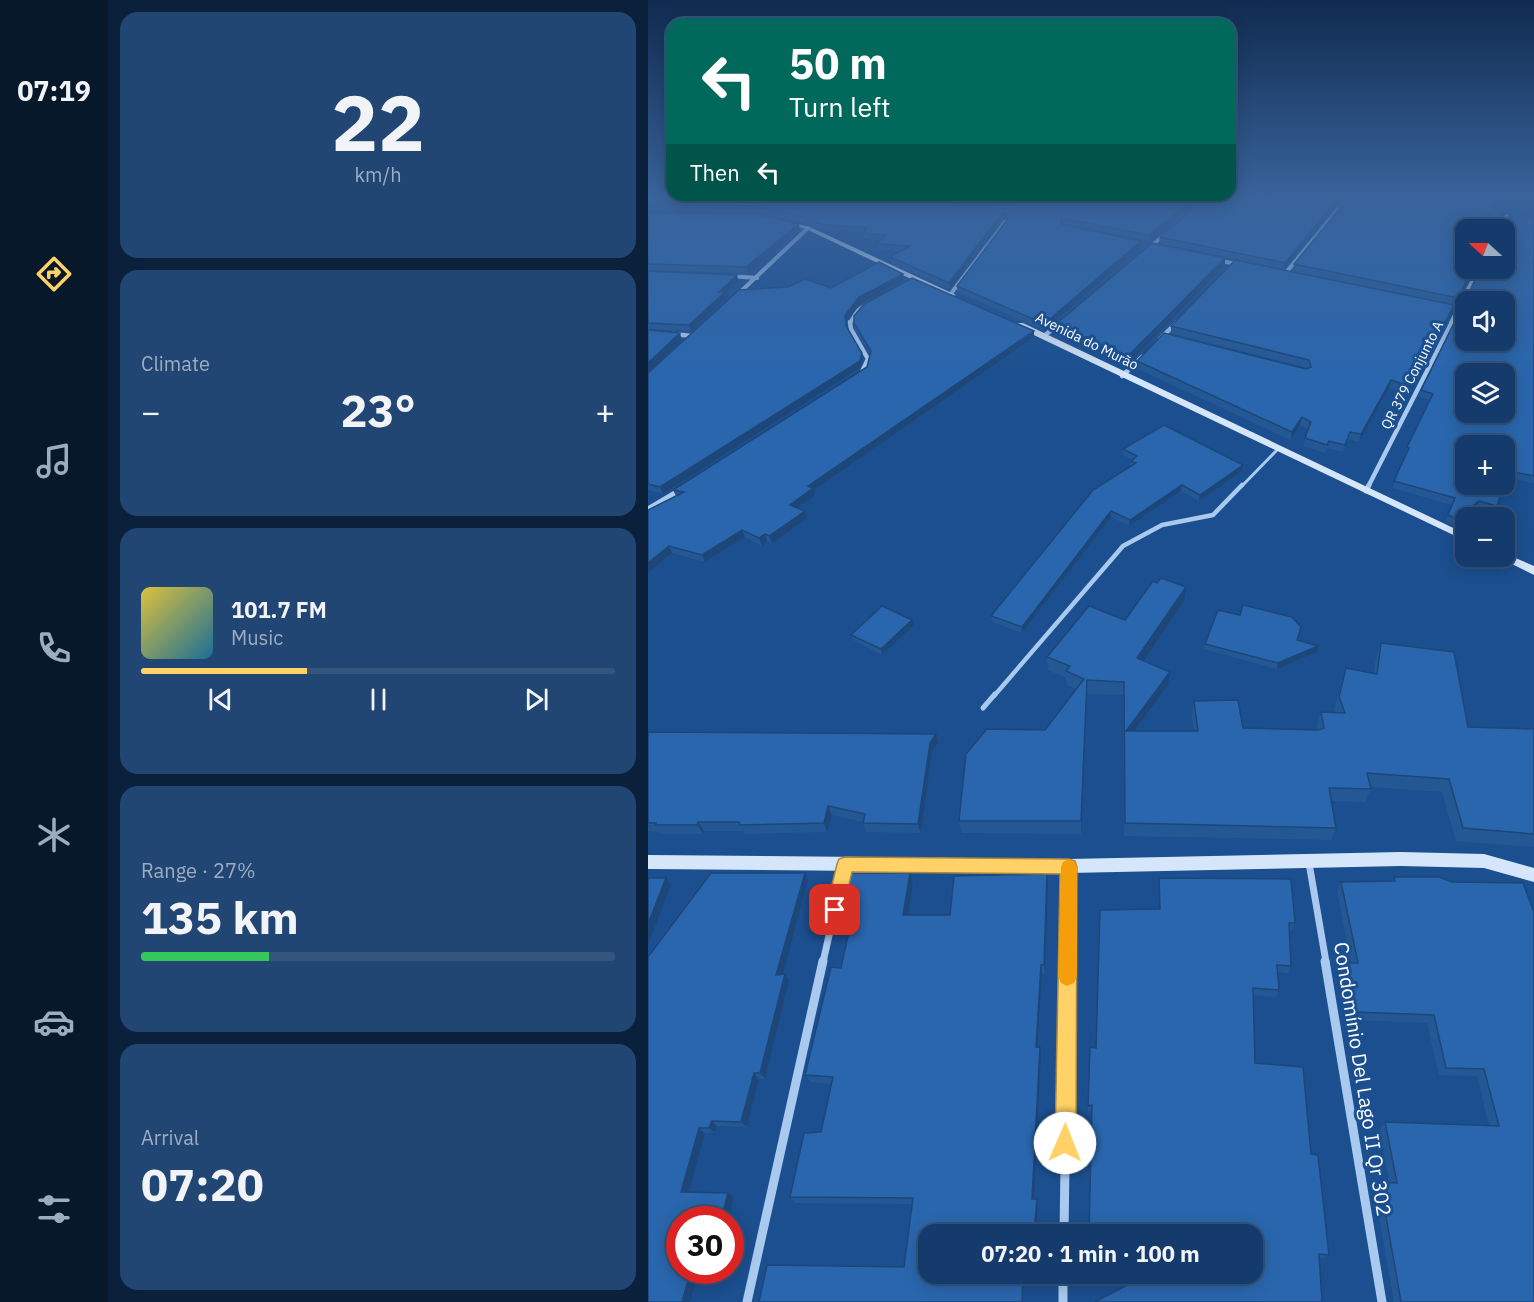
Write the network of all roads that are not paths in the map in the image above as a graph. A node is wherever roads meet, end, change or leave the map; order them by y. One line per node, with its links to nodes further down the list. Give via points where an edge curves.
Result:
1 (781, 255): 13 (street)
2 (864, 255): 14 (street)
3 (980, 255): 17 (street)
4 (1300, 255): 10 (street)
5 (1209, 259): 6 (street)
6 (1232, 263): 7 (street); 8 (street)
7 (1242, 266)
8 (1224, 271)
9 (1274, 272): 10 (street)
10 (1284, 274): 12 (street)
11 (724, 276): 13 (street)
12 (1296, 277)
13 (757, 278): 18 (street)
14 (914, 279): 16 (street); 17 (street)
15 (1473, 279): 37 (street, QR 379 Conjunto A)
16 (905, 284)
17 (950, 295): 19 (street)
18 (732, 299)
19 (960, 299)
20 (876, 300): 33 (street, via 856,310 849,321 850,330 868,359)
21 (1179, 320): 28 (street)
22 (1062, 321): 27 (street)
23 (1013, 322): 27 (street, Avenida do Murão)
24 (700, 329): 26 (street)
25 (670, 334): 26 (street)
26 (692, 336): 30 (street)
27 (1044, 336): 34 (street, Avenida do Murão)
28 (1164, 336): 29 (street); 31 (street)
29 (1175, 339)
30 (685, 343)
31 (1156, 344)
32 (1147, 352): 34 (street)
33 (859, 375)
34 (1122, 376): 35 (street, Avenida do Murão)
35 (1278, 449): 37 (street, Avenida do Murão); 42 (lane, via 1213,515 1174,522 1132,538)
36 (690, 484): 38 (street)
37 (1366, 491): 39 (street, Avenida do Murão)
38 (648, 509)
39 (1455, 533)
40 (1515, 562): 41 (street)
41 (1534, 571)
42 (983, 708)
43 (648, 862): 45 (street)
44 (1309, 863): 46 (street); 47 (street, via 1484,861); 52 (street, Condomínio Del Lago II Qr 302)
45 (845, 864): 46 (street); 50 (street)
46 (1069, 867): 48 (street)
47 (1534, 875)
48 (1064, 1224)
49 (1063, 1284): 51 (street)
50 (747, 1302)
51 (1063, 1302)
52 (1382, 1302)

